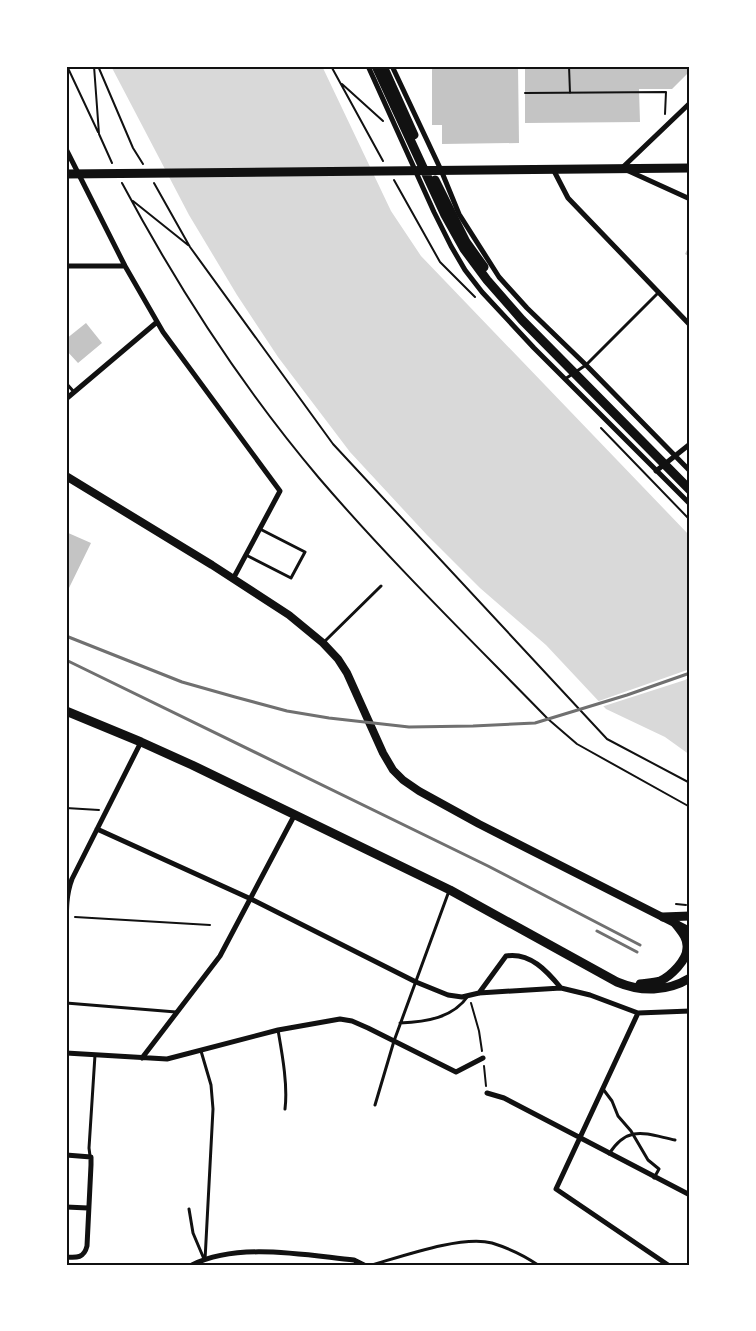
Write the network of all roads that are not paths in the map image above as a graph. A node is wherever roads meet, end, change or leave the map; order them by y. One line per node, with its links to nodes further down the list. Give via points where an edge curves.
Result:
1 (368, 66): 10 (street)
2 (376, 66): 31 (main road, via 445,215 486,280)
3 (383, 66): 30 (main road, via 462,233 491,277 525,316)
4 (392, 66): 11 (street)
5 (690, 103): 7 (street)
6 (66, 149): 13 (street)
7 (622, 168): 8 (main road); 9 (main road); 14 (street)
8 (690, 168)
9 (553, 169): 11 (main road); 17 (street, via 568,198)
10 (414, 170): 11 (main road); 13 (main road); 21 (street, via 465,270)
11 (440, 170): 20 (street, via 459,214 499,277)
12 (66, 174): 13 (main road)
13 (79, 174): 16 (street)
14 (690, 199)
15 (66, 266): 16 (street)
16 (125, 266): 18 (street)
17 (659, 292): 19 (street); 20 (lane)
18 (157, 322): 23 (street); 33 (street, via 280,491)
19 (690, 325)
20 (586, 365): 21 (lane); 26 (street)
21 (565, 378): 27 (street)
22 (66, 382): 23 (lane)
23 (74, 392): 24 (street)
24 (66, 399)
25 (690, 444): 26 (street)
26 (675, 456): 27 (street); 28 (street)
27 (656, 470): 32 (street)
28 (690, 471)
29 (66, 476): 35 (street)
30 (690, 482)
31 (690, 490)
32 (690, 504)
33 (260, 529): 34 (street); 34 (lane, via 305,552 291,578)
34 (246, 555): 35 (street)
35 (233, 579): 37 (street, via 289,616)
36 (381, 586): 37 (lane)
37 (323, 644): 47 (street, via 347,673 383,753 403,780 479,824)
38 (66, 711): 39 (main road)
39 (141, 742): 40 (main road); 41 (street)
40 (294, 816): 42 (main road); 43 (street)
41 (98, 829): 43 (street); 44 (street, via 72,879)
42 (450, 890): 52 (lane); 53 (main road)
43 (250, 900): 52 (street); 59 (street, via 220,956)
44 (66, 903): 46 (street)
45 (690, 916): 47 (main road)
46 (67, 917): 50 (street)
47 (663, 917): 48 (street)
48 (675, 923): 49 (street); 53 (main road, via 685,937 685,958 660,981 639,984)
49 (690, 931)
50 (66, 953)
51 (690, 978): 53 (main road, via 674,986 642,990)
52 (416, 982): 56 (street, via 448,995); 61 (lane)
53 (617, 982)
54 (561, 988): 55 (street); 55 (street, via 540,965 517,954 506,956); 60 (street, via 590,994)
55 (479, 993): 56 (street)
56 (468, 996): 61 (lane, via 449,1014 425,1021)
57 (66, 1003): 59 (lane)
58 (690, 1011): 60 (street)
59 (177, 1012): 67 (street)
60 (638, 1013): 69 (street)
61 (400, 1023): 63 (lane)
62 (278, 1030): 63 (street, via 340,1019 352,1021); 64 (street); 72 (lane, via 287,1098)
63 (394, 1042): 68 (street, via 456,1072); 71 (lane)
64 (201, 1051): 67 (street, via 166,1059); 85 (lane, via 211,1085 213,1109)
65 (66, 1052): 66 (street)
66 (95, 1056): 67 (street); 78 (lane)
67 (142, 1058)
68 (483, 1058)
69 (603, 1089): 73 (lane); 74 (street)
70 (487, 1093): 74 (street, via 504,1098)
71 (376, 1105)
72 (285, 1108)
73 (632, 1134): 75 (lane); 76 (lane, via 619,1140); 79 (lane, via 648,1160 659,1168)
74 (580, 1139): 76 (street); 90 (street, via 556,1189)
75 (675, 1140)
76 (609, 1154): 79 (street)
77 (66, 1155): 78 (street)
78 (90, 1157): 82 (street)
79 (654, 1178): 80 (street)
80 (690, 1196)
81 (66, 1207): 82 (street)
82 (88, 1208): 84 (street, via 88,1246 85,1253 79,1258)
83 (190, 1209): 85 (lane, via 193,1233)
84 (66, 1257)
85 (205, 1260): 86 (street); 87 (street, via 246,1251 354,1260)
86 (192, 1265)
87 (364, 1265)
88 (372, 1265): 89 (lane, via 471,1241 492,1243)
89 (538, 1265)
90 (668, 1265)

